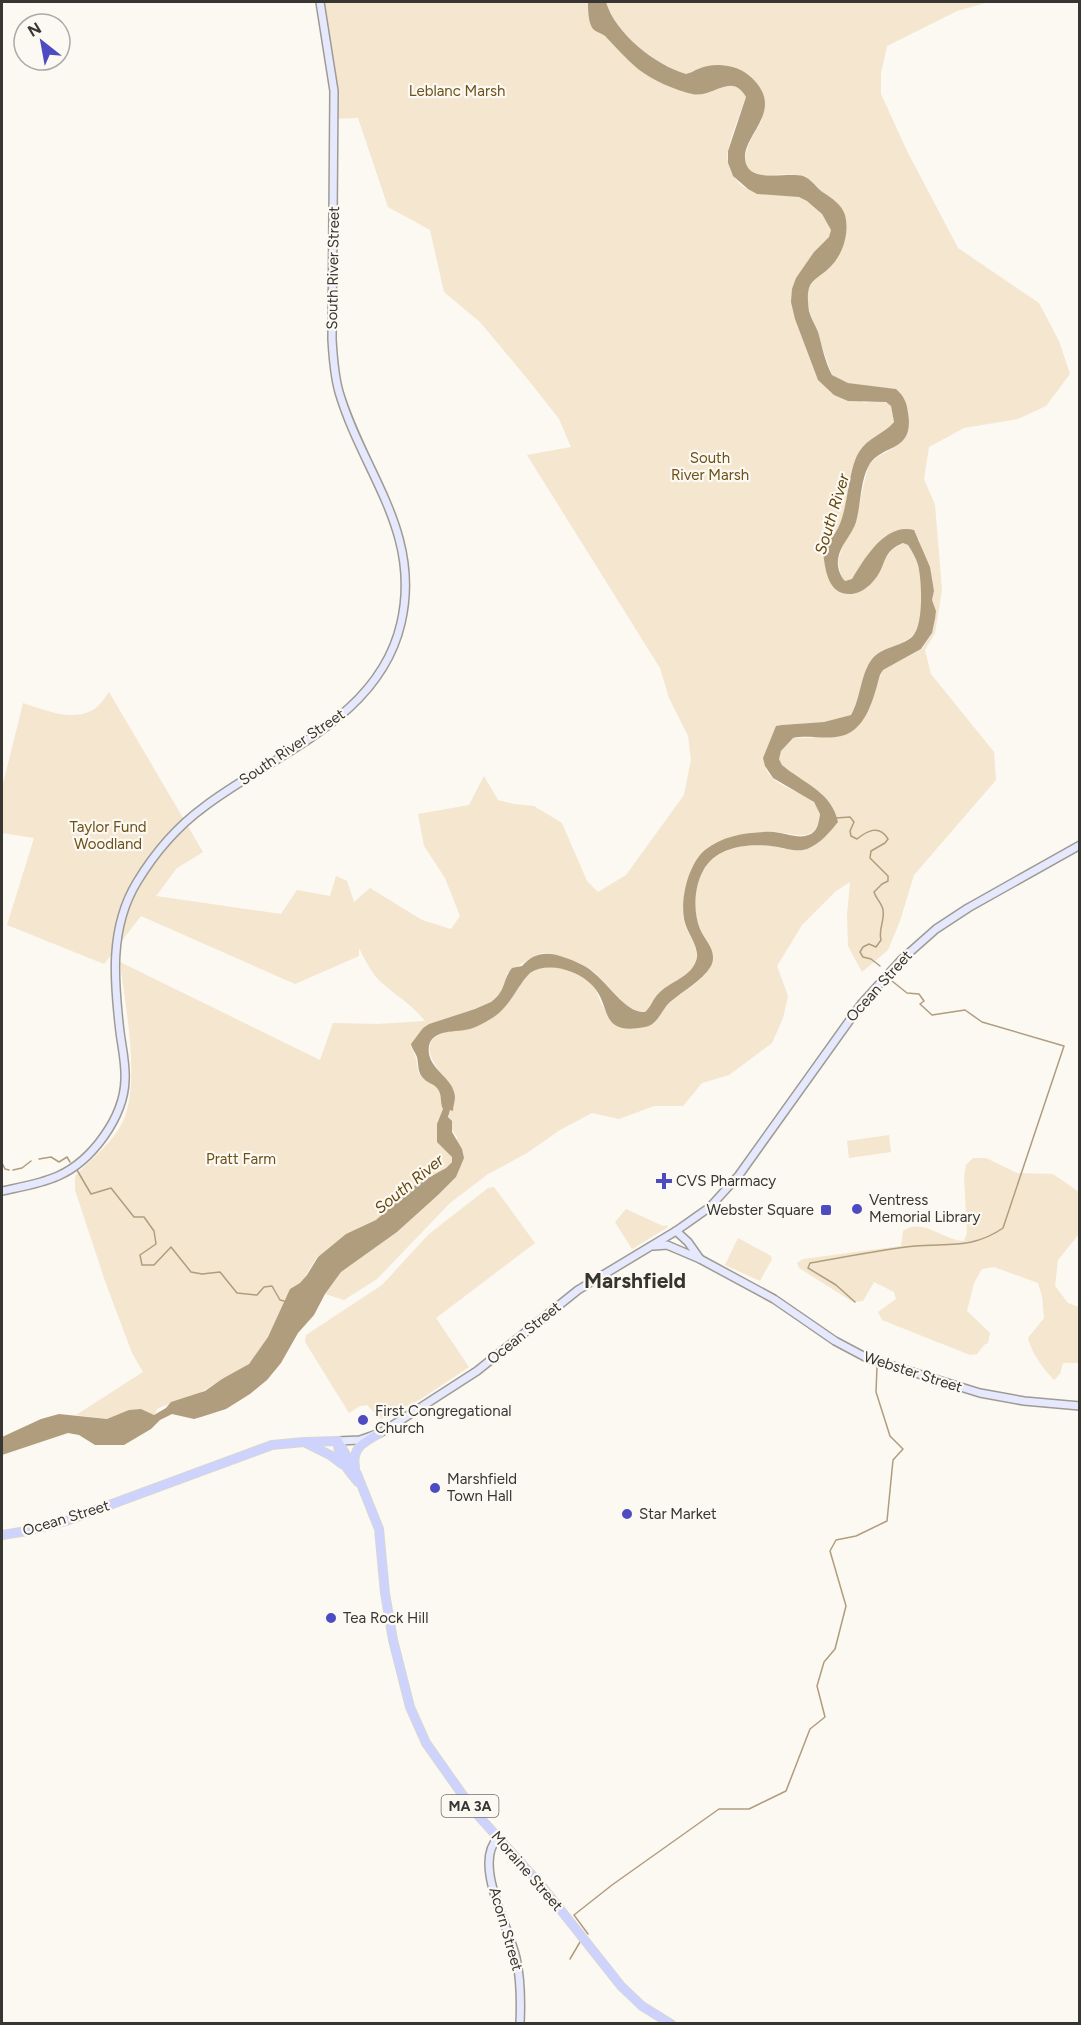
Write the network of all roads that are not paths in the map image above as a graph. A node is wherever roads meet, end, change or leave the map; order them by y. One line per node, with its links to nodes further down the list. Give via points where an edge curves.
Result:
1 (320, 2): 3 (street, South River Street, via 334,99 334,371 350,423 399,532 405,588 398,638 379,676 356,703 312,737 202,808 136,883 121,920 116,951 115,991 125,1079 118,1113 102,1139 68,1171)
2 (1080, 845): 4 (street, Ocean Street, via 968,908 936,929 901,960 844,1026 735,1180 710,1207)
3 (2, 1191)
4 (676, 1231): 5 (street, Ocean Street); 6 (street); 7 (street, Webster Street)
5 (650, 1247): 6 (street, Webster Street, via 667,1245); 9 (street, Ocean Street, via 578,1290 477,1371)
6 (685, 1253): 7 (street, Webster Street)
7 (700, 1259): 8 (street, Webster Street, via 762,1292 867,1358 980,1393)
8 (1080, 1406)
9 (380, 1433): 10 (street, Ocean Street, via 360,1440); 13 (main road, via 357,1449)
10 (338, 1441): 11 (main road, Ocean Street); 12 (main road, Moraine Street / MA 3A); 13 (main road, Moraine Street / MA 3A)
11 (304, 1442): 12 (main road, MA 3A); 15 (main road, Ocean Street, via 272,1445 66,1521)
12 (345, 1467): 14 (main road, Moraine Street / MA 3A)
13 (357, 1474): 14 (main road, Moraine Street / MA 3A)
14 (363, 1488): 16 (main road, Moraine Street / MA 3A, via 379,1529 390,1626 415,1721 457,1788)
15 (2, 1535)
16 (498, 1838): 17 (street, Acorn Street, via 491,1846 490,1862 496,1903 517,1961); 18 (main road, Moraine Street / MA 3A, via 541,1885 621,1986 642,2006)
17 (520, 2024)
18 (672, 2024)

